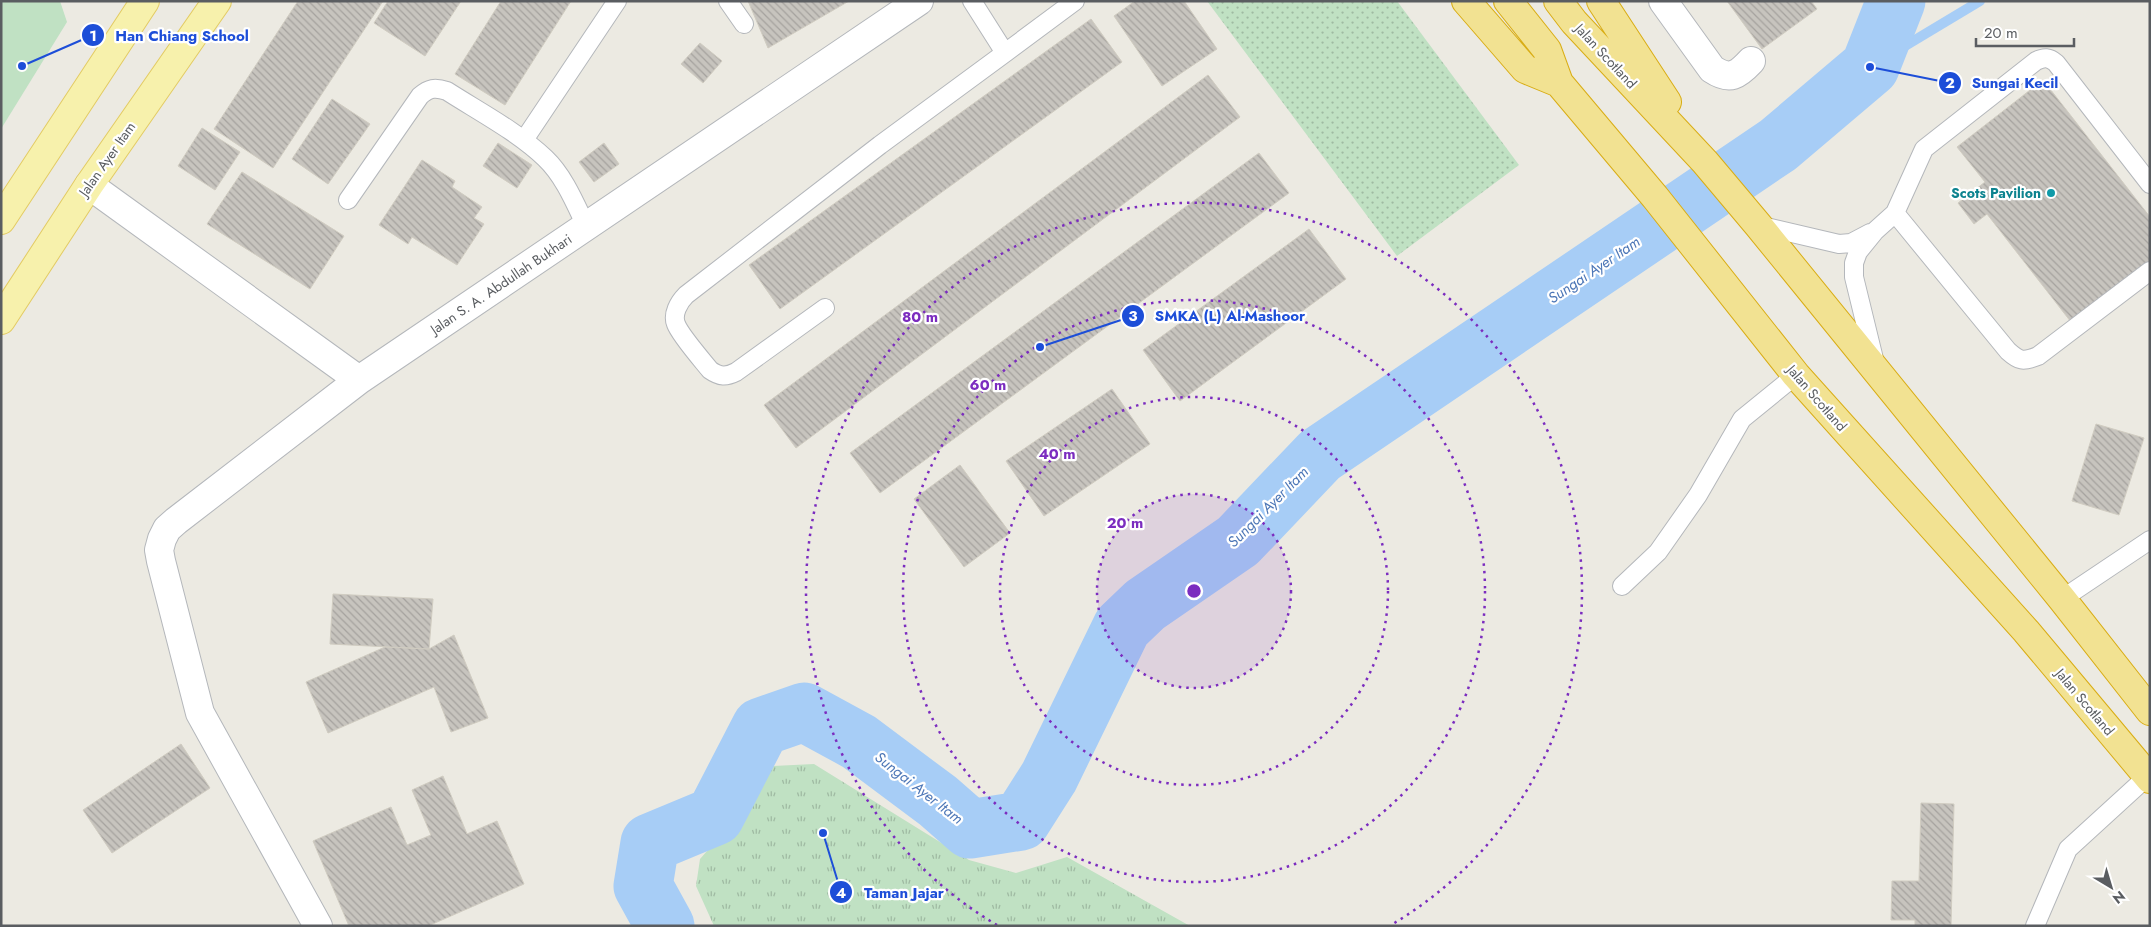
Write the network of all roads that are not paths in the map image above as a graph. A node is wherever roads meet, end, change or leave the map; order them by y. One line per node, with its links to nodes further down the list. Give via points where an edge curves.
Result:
1 (145, 1): 23 (main road)
2 (217, 1): 20 (main road, Jalan Ayer Itam)
3 (616, 1): 17 (lane)
4 (728, 1): 13 (lane)
5 (919, 1): 25 (street, Jalan S. A. Abdullah Bukhari)
6 (972, 1): 14 (lane)
7 (1075, 1): 14 (lane)
8 (1466, 1): 16 (highway, via 1525,69)
9 (1508, 1): 16 (highway, Jalan Scotland, via 1547,50)
10 (1558, 1): 18 (highway, Jalan Scotland)
11 (1601, 1): 18 (highway)
12 (1663, 1): 15 (street, via 1712,69 1732,76)
13 (744, 24)
14 (1005, 53): 28 (lane, via 686,295 679,303 676,324 710,370 728,376)
15 (1751, 61)
16 (1559, 83): 31 (highway, Jalan Scotland, via 1655,197)
17 (524, 140): 21 (lane, via 447,91 428,90 420,96); 25 (lane, via 546,158 570,192)
18 (1706, 162): 24 (highway, Jalan Scotland)
19 (2150, 184): 22 (lane, via 2056,63 2043,58 1924,149)
20 (89, 186): 29 (main road, Jalan Ayer Itam); 32 (street)
21 (348, 200)
22 (1894, 212): 26 (lane); 27 (lane, via 2017,359 2028,360 2038,356)
23 (1, 220)
24 (1754, 220): 26 (lane, via 1839,244 1851,243); 30 (highway, Jalan Scotland)
25 (586, 226): 32 (street, Jalan S. A. Abdullah Bukhari)
26 (1875, 231): 30 (lane, via 1858,252 1854,270)
27 (2150, 271)
28 (825, 308)
29 (1, 320)
30 (1876, 371): 35 (highway, Jalan Scotland)
31 (1796, 375): 34 (lane, via 1742,419 1698,494 1658,552); 37 (highway, Jalan Scotland, via 2026,631)
32 (359, 380): 38 (street, Jalan S. A. Abdullah Bukhari, via 176,521 167,529 159,550 200,713)
33 (2150, 540): 35 (lane)
34 (1622, 586)
35 (2062, 598): 36 (highway, Jalan Scotland)
36 (2150, 711)
37 (2149, 778): 39 (lane, via 2068,849)
38 (318, 926)
39 (2036, 926)

